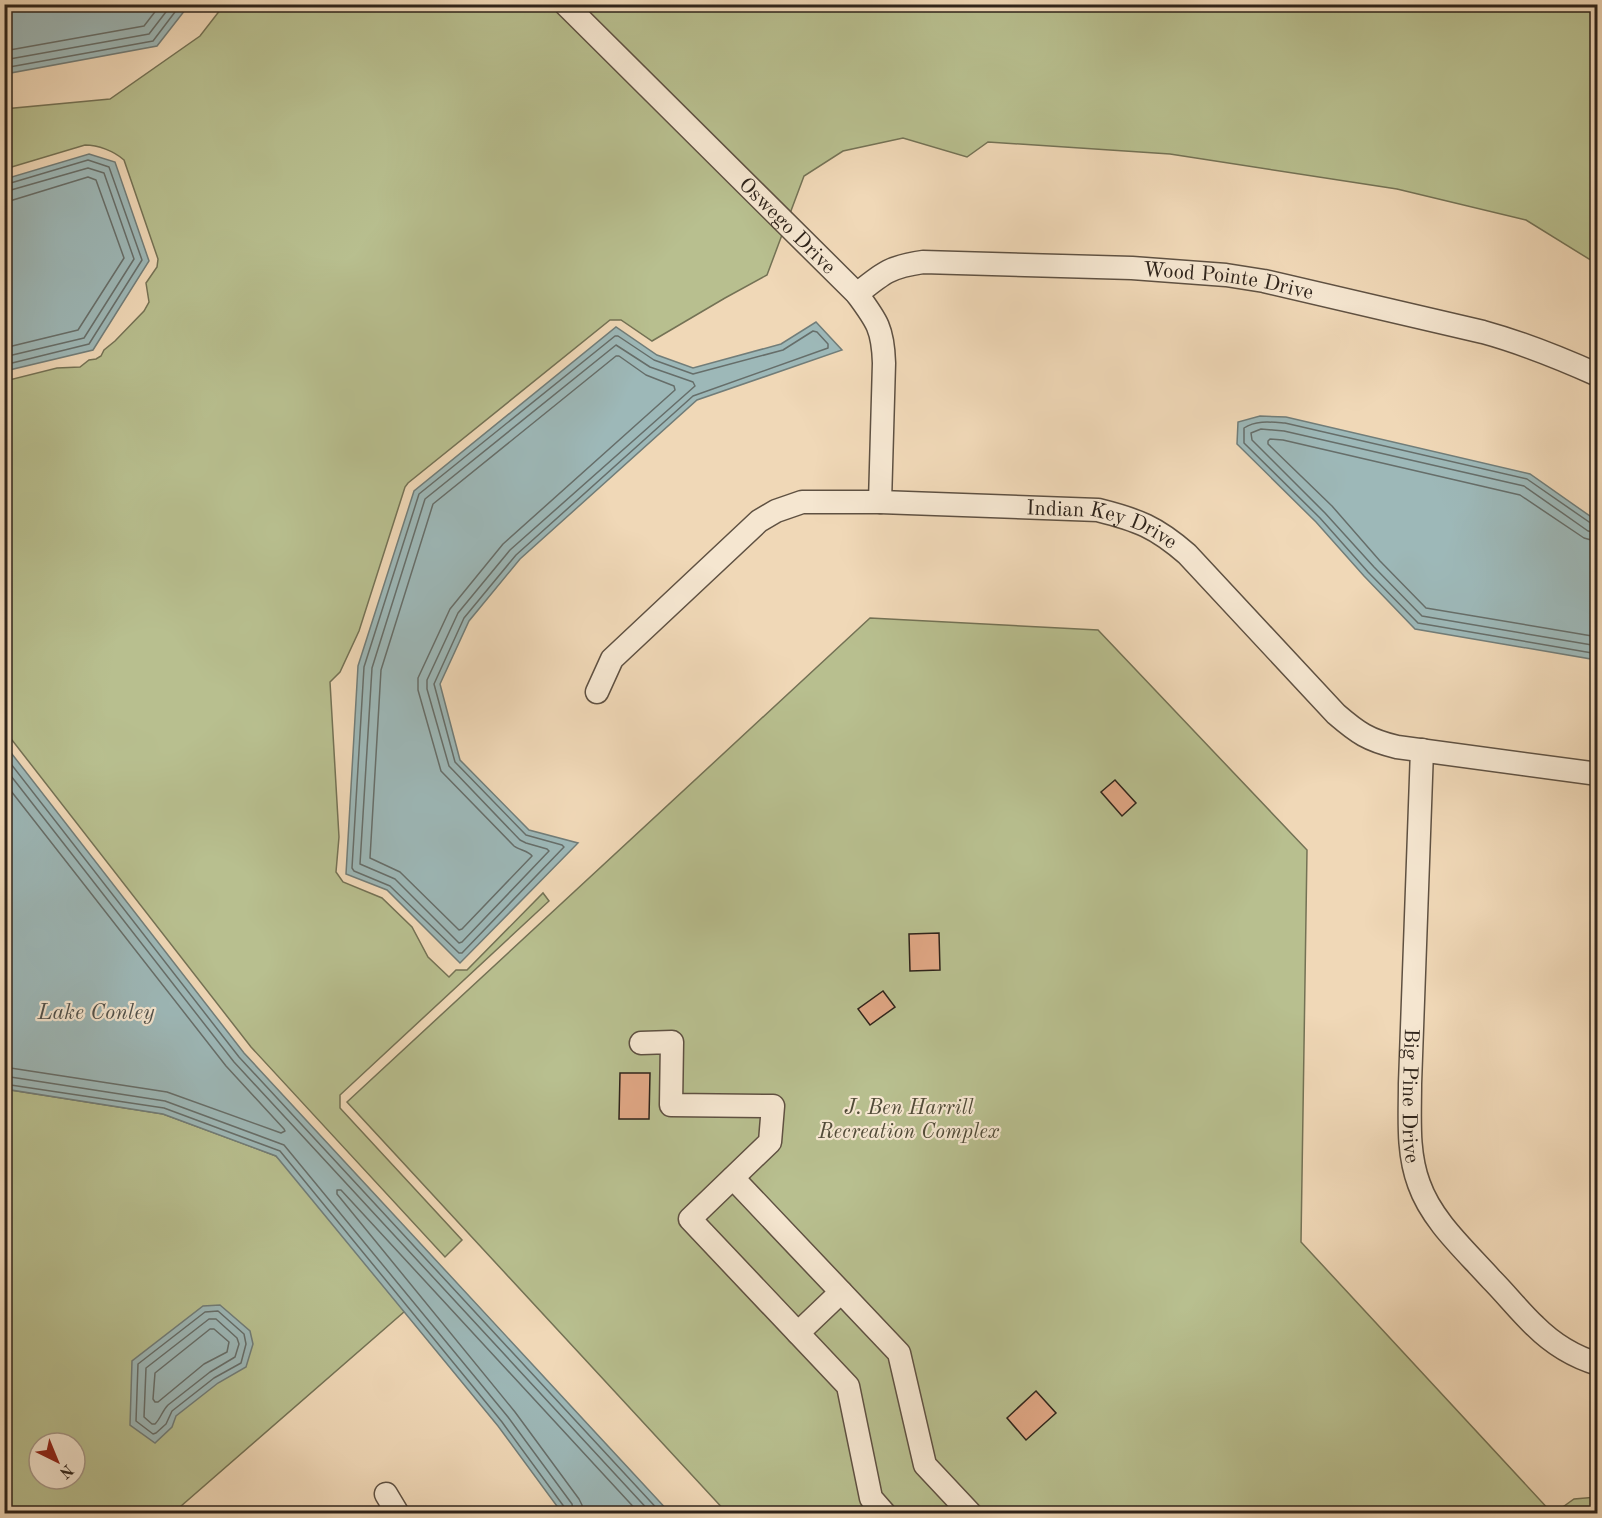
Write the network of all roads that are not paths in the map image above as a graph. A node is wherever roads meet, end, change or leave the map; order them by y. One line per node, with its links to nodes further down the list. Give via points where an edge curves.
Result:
1 (565, 4): 2 (street, Oswego Drive)
2 (857, 294): 3 (street, Wood Pointe Drive, via 882,273 923,262 1226,275 1517,341); 4 (street, Oswego Drive, via 878,325 883,343)
3 (1598, 375)
4 (880, 502): 5 (street, Indian Key Drive, via 802,502 759,520 612,659); 6 (street, Indian Key Drive, via 1098,510 1153,528 1187,554 1357,732 1375,742)
5 (597, 692)
6 (1422, 750): 7 (street, Indian Key Drive); 12 (street, Big Pine Drive, via 1410,1084 1410,1138 1419,1185 1443,1226 1535,1327 1583,1360)
7 (1598, 774)
8 (641, 1043): 9 (street, via 672,1042 671,1105 773,1106 770,1142)
9 (733, 1178): 10 (street); 11 (street, via 690,1219)
10 (841, 1292): 11 (street); 16 (street, via 899,1353 925,1465)
11 (798, 1332): 15 (street, via 848,1386 871,1498)
12 (1598, 1364)
13 (386, 1494): 14 (street)
14 (398, 1514)
15 (885, 1514)
16 (971, 1514)

